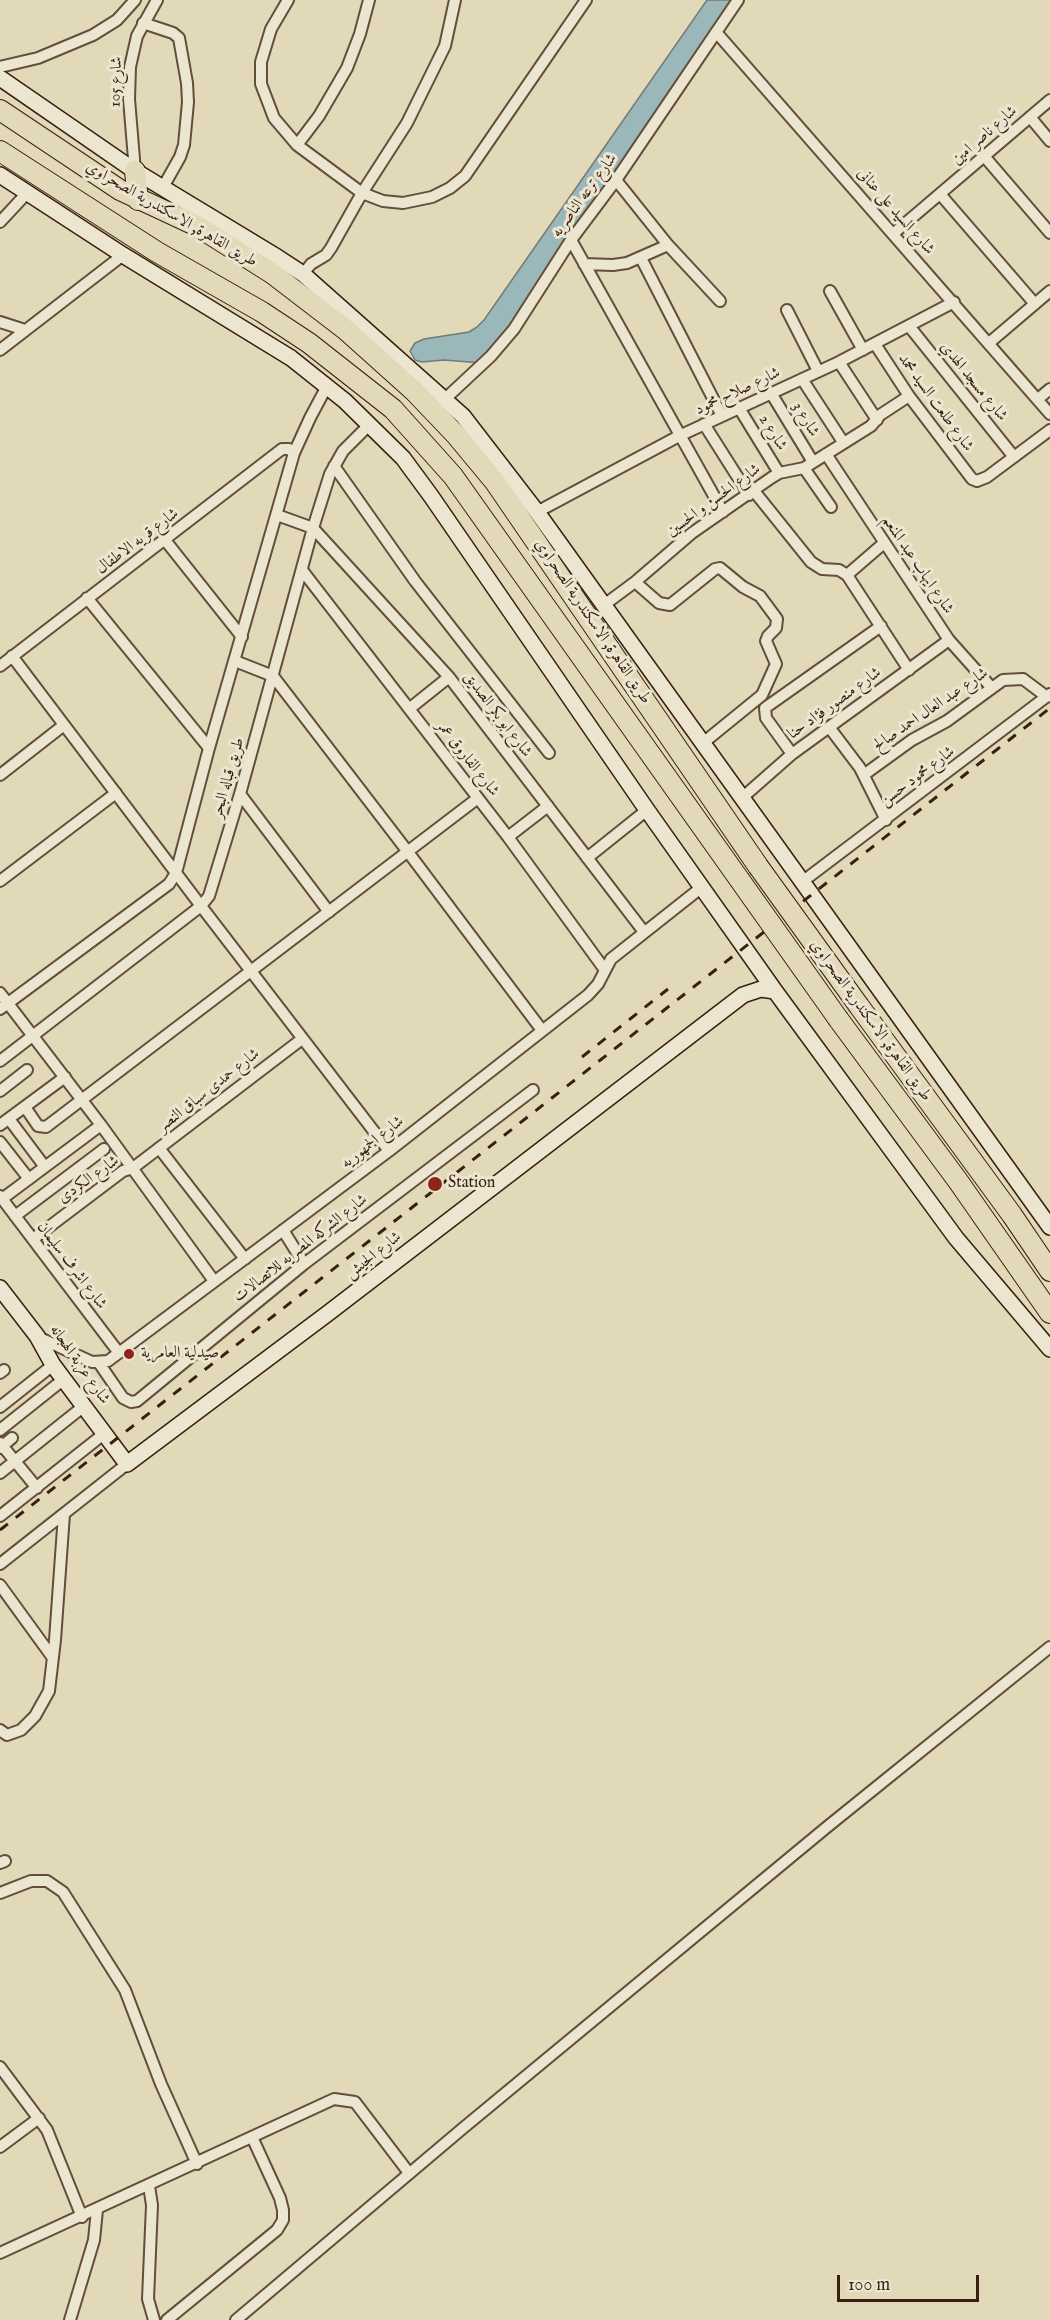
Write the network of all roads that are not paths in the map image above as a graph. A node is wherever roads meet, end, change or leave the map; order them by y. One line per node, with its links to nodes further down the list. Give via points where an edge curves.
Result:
1 (135, 0): 10 (street, via 117,20 93,35 38,58)
2 (157, 0): 8 (street, شارع 105)
3 (288, 0): 16 (street, via 266,39 261,84 274,118)
4 (369, 0): 16 (street, via 347,68)
5 (455, 0): 24 (street, via 450,32 440,59 407,123)
6 (586, 0): 24 (street, via 472,168 458,182 432,197 413,202 383,201)
7 (738, 0): 9 (street, شارع ترعه الناصريه)
8 (143, 23): 19 (street, شارع 105, via 133,52 129,83); 22 (street, via 179,38 187,83 184,145)
9 (716, 32): 21 (street, شارع ترعه الناصريه); 28 (street, شارع السيد على عنانى)
10 (0, 67)
11 (0, 78): 19 (street)
12 (1050, 100): 14 (street, شارع ناصر امين)
13 (0, 110): 26 (highway, طريق القاهرة, الاسكندرية الصحراوي)
14 (1030, 117): 15 (street); 18 (street, شارع ناصر امين)
15 (1050, 141)
16 (297, 145): 24 (street)
17 (0, 151): 157 (highway, طريق القاهرة, الاسكندرية الصحراوي, bridge, via 157,252 262,312 309,343 393,409 453,476)
18 (984, 156): 25 (street, شارع ناصر امين); 29 (street)
19 (135, 171): 22 (street); 26 (highway)
20 (0, 175): 23 (street)
21 (616, 180): 30 (street, شارع ترعه الناصريه); 31 (street)
22 (162, 189): 35 (street)
23 (27, 193): 27 (street); 32 (street)
24 (362, 193): 35 (street, via 331,249)
25 (940, 194): 28 (street, شارع ناصر امين); 40 (street)
26 (138, 200): 154 (highway, طريق القاهرة, الاسكندرية الصحراوي, bridge, via 197,226 289,286 369,349 442,420 495,482 758,866)
27 (0, 222)
28 (894, 233): 39 (street, شارع السيد على عنانى)
29 (1050, 233)
30 (571, 240): 34 (street); 56 (street, شارع ترعه الناصريه, via 514,329)
31 (668, 245): 33 (street); 38 (street)
32 (123, 255): 44 (street); 52 (street, via 291,358)
33 (641, 258): 34 (street, via 613,265); 60 (street)
34 (584, 264): 65 (street)
35 (303, 274): 56 (street)
36 (830, 291): 48 (street)
37 (1050, 291): 40 (street)
38 (720, 301)
39 (954, 302): 43 (street, شارع صلاح محمود); 45 (street, شارع السيد على عنانى)
40 (1035, 304): 45 (street)
41 (787, 310): 50 (street)
42 (0, 322): 44 (street)
43 (909, 326): 46 (street, شارع صلاح محمود); 69 (street, شارع مسجد الهدي)
44 (26, 330): 47 (street)
45 (989, 343): 57 (street, شارع السيد على عنانى)
46 (875, 344): 48 (street, شارع صلاح محمود); 55 (street, شارع طلعت السيد محمد)
47 (0, 350)
48 (863, 350): 49 (street, شارع صلاح محمود)
49 (838, 362): 50 (street, شارع صلاح محمود); 61 (street)
50 (818, 371): 51 (street, شارع صلاح محمود)
51 (802, 379): 54 (street, شارع صلاح محمود); 66 (street)
52 (327, 386): 62 (street); 67 (street, طريق قباله البحر)
53 (1050, 389): 57 (street)
54 (771, 393): 58 (street, شارع صلاح محمود); 70 (street, شارع 3)
55 (909, 396): 61 (street, شارع الحسن و الحسين); 69 (street, شارع طلعت السيد محمد, via 972,479 982,480)
56 (445, 399): 75 (street, via 471,426)
57 (1038, 399): 59 (street, شارع السيد على عنانى)
58 (739, 408): 60 (street, شارع صلاح محمود); 72 (street, شارع 2)
59 (1050, 414)
60 (722, 416): 63 (street, شارع صلاح محمود)
61 (877, 420): 66 (street, شارع الحسن و الحسين)
62 (370, 424): 71 (street, طريق قباله البحر); 111 (street, via 431,496)
63 (704, 424): 65 (street, شارع صلاح محمود); 73 (street)
64 (1050, 430): 69 (street)
65 (679, 436): 75 (street, شارع صلاح محمود); 76 (street)
66 (843, 442): 68 (street, شارع الحسن و الحسين)
67 (294, 453): 77 (street, طريق قباله البحر); 79 (street, شارع قريه الاطفال, via 282,449)
68 (826, 454): 70 (street, شارع الحسن و الحسين); 80 (street, شارع ايهاب عبد المنعم)
69 (1014, 457)
70 (808, 465): 72 (street, شارع الحسن و الحسين); 74 (street, شارع 3)
71 (334, 466): 78 (street, طريق قباله البحر); 102 (street, via 415,580)
72 (779, 473): 73 (street, شارع الحسن و الحسين)
73 (751, 493): 76 (street, شارع الحسن و الحسين); 82 (street, via 811,562 822,569)
74 (831, 507)
75 (537, 512): 85 (street)
76 (723, 512): 83 (street, شارع الحسن و الحسين)
77 (277, 515): 78 (street); 87 (street, طريق قباله البحر)
78 (313, 528): 81 (street, طريق قباله البحر); 94 (street, شارع ابو بكر الصديق)
79 (165, 540): 84 (street, شارع قريه الاطفال); 87 (street)
80 (884, 543): 82 (street); 88 (street, شارع ايهاب عبد المنعم)
81 (302, 570): 93 (street, طريق قباله البحر); 97 (street, شارع الفاروق عمر)
82 (847, 574): 86 (street)
83 (635, 582): 85 (street, شارع الحسن و الحسين); 100 (street, via 659,603 670,605 720,568 760,596 777,619 776,628 766,641 776,664 762,695)
84 (87, 598): 89 (street, شارع قريه الاطفال); 101 (street)
85 (604, 605): 100 (street)
86 (881, 626): 92 (street); 103 (street, via 765,708 764,715)
87 (242, 637): 90 (street, طريق قباله البحر)
88 (949, 640): 92 (street, شارع منصور فؤاد حنا); 95 (street, شارع ايهاب عبد المنعم)
89 (12, 656): 91 (street, شارع قريه الاطفال); 98 (street)
90 (235, 661): 93 (street); 101 (street, طريق قباله البحر)
91 (0, 666)
92 (909, 670): 99 (street, شارع منصور فؤاد حنا)
93 (273, 676): 107 (street, طريق قباله البحر); 114 (street)
94 (449, 677): 97 (street); 110 (street, شارع ابو بكر الصديق)
95 (991, 687): 96 (street, شارع عبد العال احمد صالح, via 1003,680 1023,679); 104 (street, شارع عبد العال احمد صالح, via 947,722 912,740)
96 (1049, 696): 112 (street, شارع محمود حسن)
97 (409, 709): 108 (street, شارع الفاروق عمر)
98 (64, 725): 105 (street); 106 (street)
99 (829, 726): 103 (street, شارع منصور فؤاد حنا); 104 (street)
100 (703, 743): 109 (street)
101 (209, 748): 116 (street, طريق قباله البحر)
102 (549, 753)
103 (792, 754): 109 (street, شارع منصور فؤاد حنا)
104 (865, 774): 112 (street)
105 (0, 775)
106 (116, 793): 116 (street); 117 (street)
107 (240, 794): 120 (street, طريق قباله البحر, via 212,889); 121 (street)
108 (478, 798): 113 (street, شارع الفاروق عمر); 114 (street)
109 (742, 798): 118 (street)
110 (548, 807): 113 (street); 115 (street, شارع ابو بكر الصديق)
111 (647, 810): 115 (street); 119 (street)
112 (886, 820): 118 (street, شارع محمود حسن)
113 (508, 837): 123 (street, شارع الفاروق عمر)
114 (408, 852): 121 (street); 128 (street)
115 (587, 858): 122 (street, شارع ابو بكر الصديق)
116 (176, 873): 120 (street); 127 (street, طريق قباله البحر, via 169,884)
117 (0, 881)
118 (802, 882): 149 (street)
119 (702, 887): 122 (street, شارع الجمهوريه); 125 (street)
120 (201, 906): 124 (street); 129 (street, طريق قباله البحر)
121 (329, 912): 124 (street)
122 (644, 932): 123 (street, شارع الجمهوريه, via 611,959)
123 (605, 970): 128 (street, شارع الجمهوريه, via 594,990)
124 (251, 972): 130 (street); 136 (street)
125 (775, 991): 159 (street, via 956,1238); 171 (street, شارع الجيش, via 761,989 743,996)
126 (0, 993): 127 (street)
127 (4, 1006): 129 (street)
128 (541, 1029): 143 (street, شارع الجمهوريه)
129 (33, 1036): 131 (street, طريق قباله البحر); 133 (street)
130 (302, 1039): 141 (street, شارع حمدى سباق النصر); 143 (street)
131 (0, 1061)
132 (27, 1070): 135 (street)
133 (65, 1077): 136 (street); 137 (street)
134 (532, 1090): 153 (street, شارع الشركه المصريه للاتصالات)
135 (0, 1091)
136 (83, 1101): 137 (street, via 44,1128 38,1126); 139 (street)
137 (25, 1107): 138 (street)
138 (5, 1122): 144 (street)
139 (101, 1125): 144 (street); 145 (street)
140 (0, 1142): 146 (street)
141 (159, 1148): 145 (street, شارع حمدى سباق النصر); 152 (street)
142 (104, 1149): 148 (street)
143 (389, 1151): 150 (street, شارع الجمهوريه)
144 (45, 1167): 146 (street)
145 (133, 1168): 151 (street, شارع الكردى, via 123,1171); 155 (street)
146 (29, 1179): 147 (street)
147 (1, 1198): 148 (street, شارع اشرف سليمان)
148 (15, 1216): 151 (street, شارع اشرف سليمان)
149 (1050, 1227)
150 (283, 1230): 152 (street, شارع الجمهوريه); 153 (street)
151 (33, 1239): 160 (street, شارع اشرف سليمان)
152 (245, 1259): 155 (street, شارع الجمهوريه)
153 (304, 1264): 161 (street, شارع الشركه المصريه للاتصالات, via 137,1401 123,1398)
154 (1050, 1271)
155 (214, 1281): 160 (street, شارع الجمهوريه)
156 (0, 1288): 158 (street, شارع عزبة الهجانه)
157 (1050, 1313)
158 (37, 1336): 161 (street); 162 (street, شارع عزبة الهجانه)
159 (1050, 1349)
160 (119, 1353): 161 (street, شارع الجمهوريه)
161 (99, 1363)
162 (53, 1365): 163 (street, شارع عزبة الهجانه); 165 (street)
163 (64, 1380): 164 (street, شارع عزبة الهجانه); 166 (street)
164 (84, 1406): 167 (street, شارع عزبة الهجانه); 170 (street)
165 (0, 1407)
166 (0, 1430)
167 (105, 1433): 171 (street, شارع عزبة الهجانه); 173 (street)
168 (12, 1438): 169 (street)
169 (1, 1445): 170 (street)
170 (14, 1462): 172 (street); 173 (street)
171 (127, 1464): 174 (street, شارع الجيش)
172 (0, 1473)
173 (37, 1488): 175 (street)
174 (64, 1514): 176 (street, شارع الجيش); 179 (street)
175 (0, 1516)
176 (0, 1564)
177 (0, 1585): 179 (street)
178 (1050, 1647): 187 (street)
179 (53, 1658): 180 (street, via 49,1691 35,1716 15,1734 7,1735)
180 (0, 1730)
181 (0, 1893): 186 (street, via 31,1881 47,1881 63,1892 125,1990)
182 (0, 2067): 183 (street)
183 (39, 2118): 185 (street); 190 (street)
184 (252, 2137): 186 (street); 187 (street, via 334,2099 345,2099 355,2102); 194 (street, via 280,2198 283,2220 277,2230)
185 (0, 2147)
186 (197, 2164): 188 (street)
187 (409, 2173): 195 (street)
188 (149, 2186): 189 (street); 193 (street, via 152,2205 148,2299)
189 (97, 2210): 190 (street); 192 (street, via 94,2240)
190 (82, 2217): 191 (street)
191 (0, 2253)
192 (70, 2320)
193 (154, 2320)
194 (167, 2320)
195 (236, 2320)

